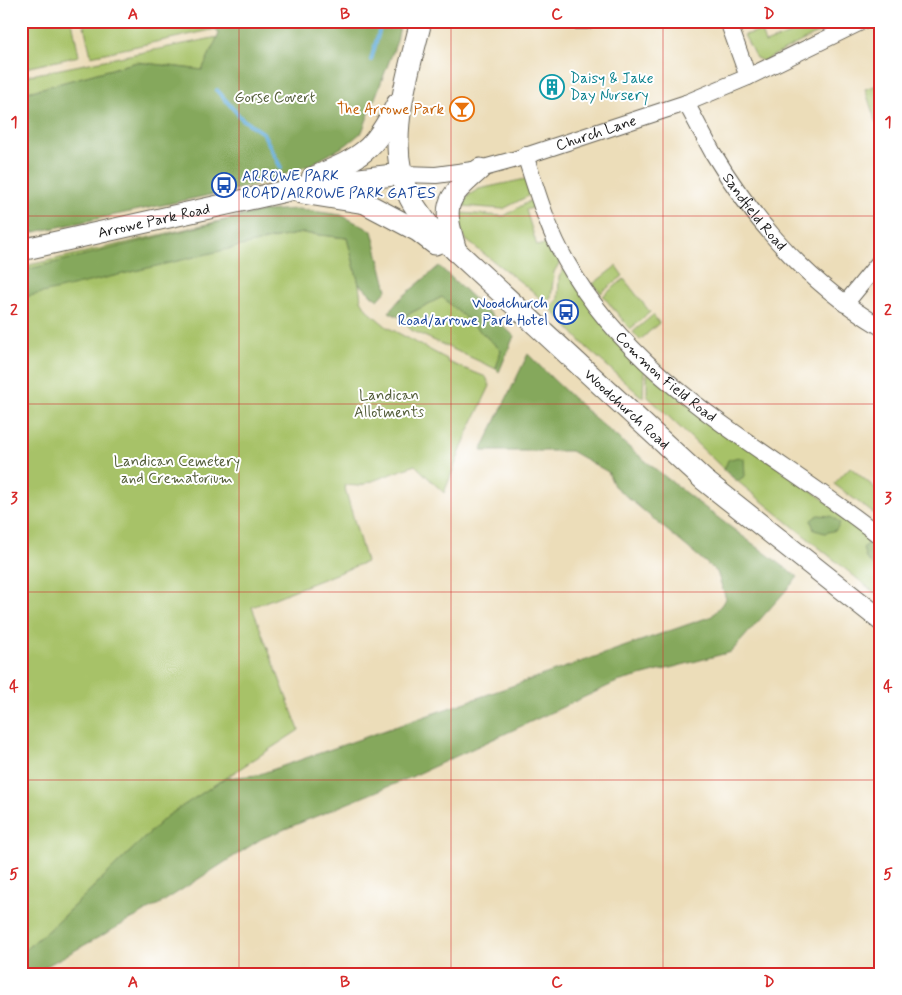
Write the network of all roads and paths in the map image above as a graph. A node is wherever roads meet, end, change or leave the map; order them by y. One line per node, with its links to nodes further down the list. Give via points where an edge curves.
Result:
1 (420, 21): 7 (main road)
2 (570, 21): 3 (street)
3 (587, 21)
4 (728, 21): 6 (street)
5 (863, 21): 6 (street, Church Lane)
6 (748, 77): 8 (street, Church Lane)
7 (406, 86): 11 (main road, via 398,139); 12 (main road, via 382,135 360,156)
8 (686, 103): 9 (street, Church Lane); 17 (street, Sandfield Road, via 713,152 754,213 796,262)
9 (525, 155): 10 (street, Church Lane); 19 (street, Common Field Road, via 566,262 596,307 634,349 689,399 752,447)
10 (480, 169): 11 (street, Church Lane, via 430,175); 14 (main road, via 461,186 449,203 446,218)
11 (402, 174): 12 (main road, Arrowe Park Road); 14 (main road, Woodchurch Road, via 410,198 429,226)
12 (287, 190): 13 (main road, Arrowe Park Road); 16 (main road, via 365,203 418,232)
13 (21, 250)
14 (456, 251): 16 (main road, Woodchurch Road)
15 (881, 260): 17 (street)
16 (504, 295): 20 (main road, Woodchurch Road, via 704,480)
17 (845, 304): 18 (street, Sandfield Road)
18 (881, 327)
19 (881, 536)
20 (881, 620)

